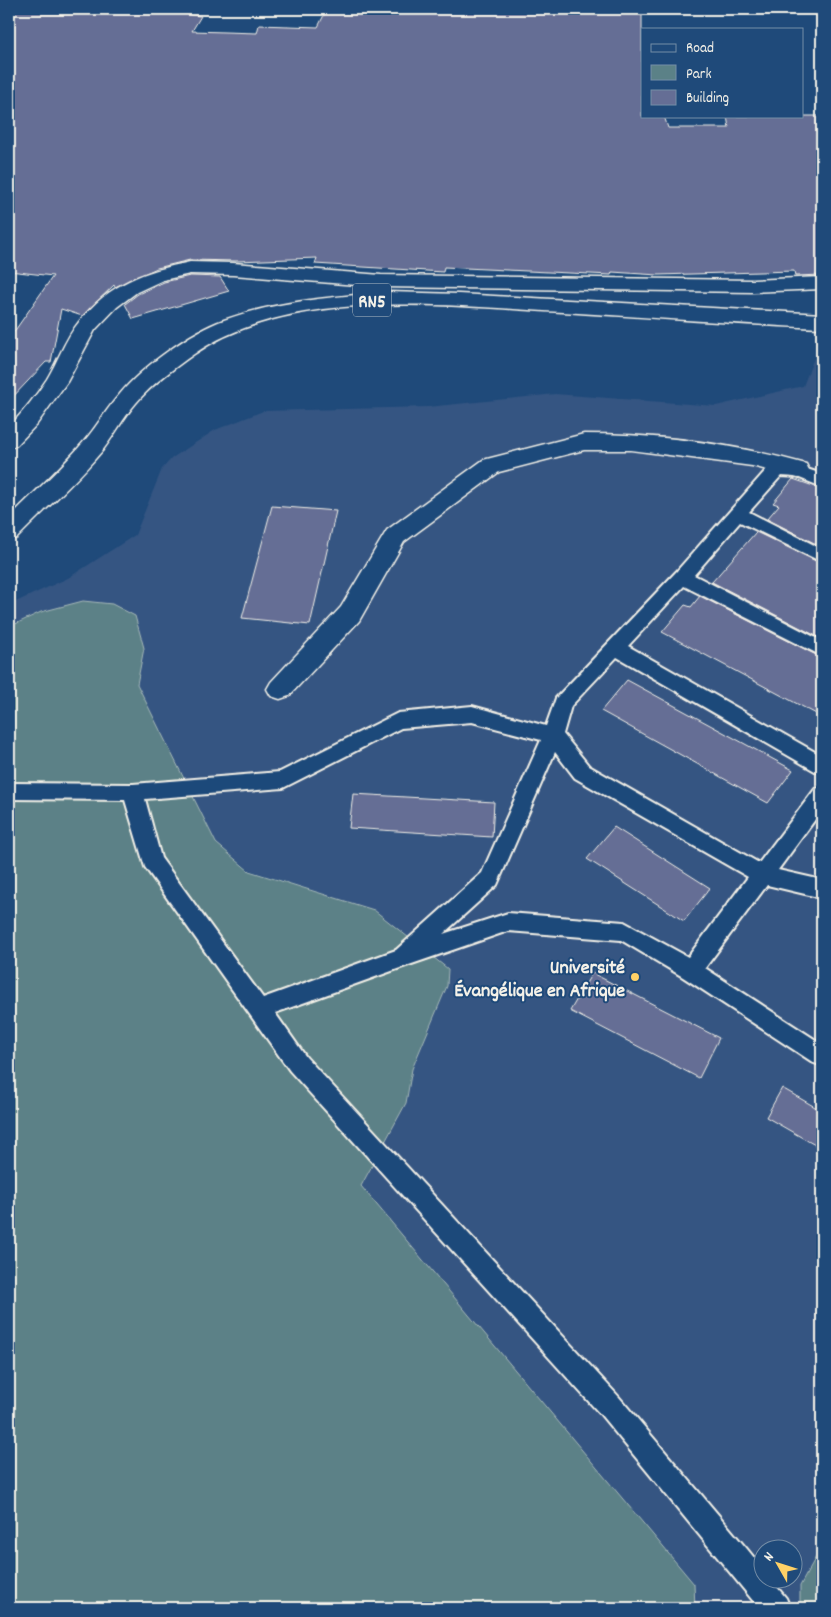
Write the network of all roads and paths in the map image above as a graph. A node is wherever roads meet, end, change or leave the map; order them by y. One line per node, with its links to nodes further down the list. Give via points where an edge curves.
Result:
1 (822, 283): 3 (main road, via 752,286 381,281 233,268 190,268 157,275 110,302 86,327 56,382)
2 (822, 321): 7 (main road, RN5, via 388,298 278,311 230,324 188,348 157,371 128,398 93,446)
3 (9, 440)
4 (798, 470): 5 (lane); 6 (lane, via 783,469 774,473); 12 (main road, via 752,458 631,442 584,442 491,466 395,536 350,614)
5 (822, 481)
6 (739, 514): 8 (lane); 9 (lane)
7 (9, 532)
8 (822, 556)
9 (682, 577): 10 (lane); 11 (lane)
10 (616, 648): 13 (lane, via 563,703); 14 (lane)
11 (822, 649)
12 (280, 689)
13 (553, 735): 16 (lane, via 472,714 398,721 284,780); 18 (lane, via 582,772); 20 (lane, via 490,879)
14 (822, 765)
15 (9, 791): 16 (lane)
16 (133, 792): 22 (lane, via 152,860)
17 (822, 795): 18 (lane)
18 (763, 874): 19 (lane); 21 (lane)
19 (822, 889)
20 (403, 957): 21 (lane, via 508,922 624,931); 22 (lane)
21 (691, 970): 23 (lane)
22 (259, 1009): 24 (lane, via 298,1064 610,1406)
23 (822, 1056)
24 (776, 1608)

